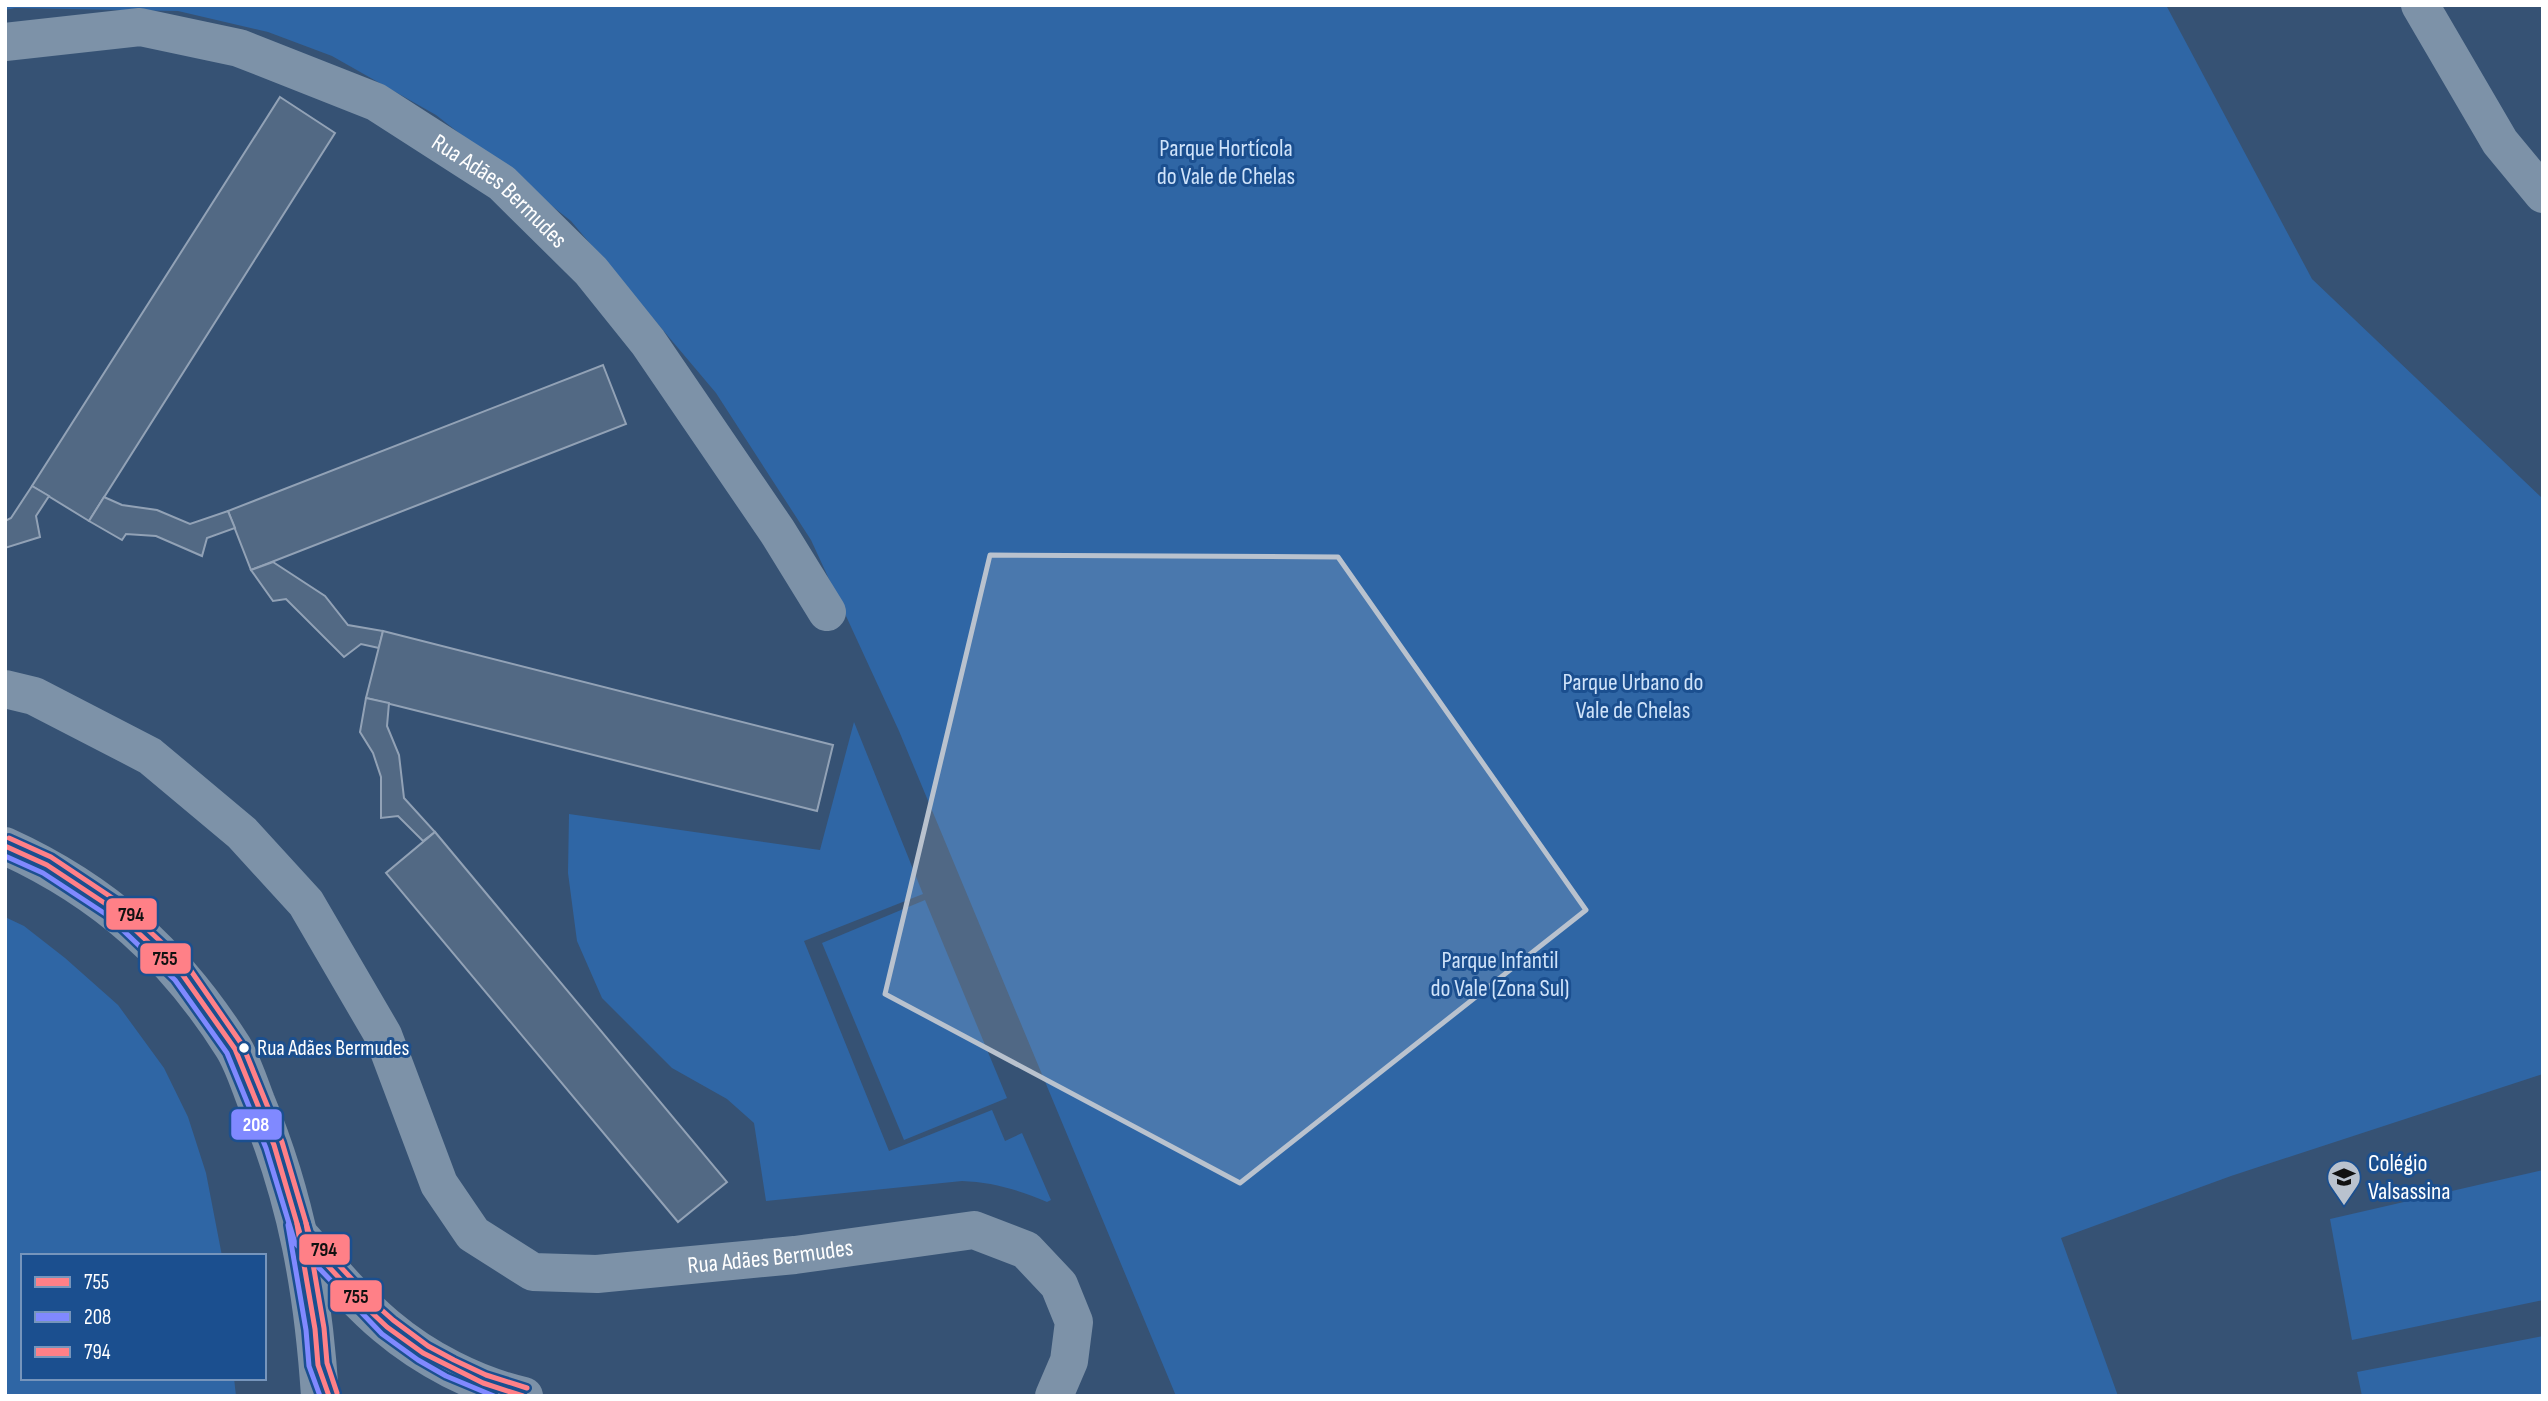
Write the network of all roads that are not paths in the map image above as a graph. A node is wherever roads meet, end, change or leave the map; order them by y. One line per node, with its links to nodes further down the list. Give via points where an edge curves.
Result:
1 (2420, 5): 3 (street, via 2500,142)
2 (5, 42): 4 (street, Rua Adães Bermudes, via 139,27 239,47 376,103 502,183 592,271 648,342)
3 (2543, 194)
4 (827, 612)
5 (5, 688): 11 (street, Rua Adães Bermudes, via 34,696 150,756 242,832 306,903 383,1035 439,1184 473,1234 533,1272 597,1275 974,1230 1026,1251 1059,1285 1074,1322 1069,1361)
6 (5, 846): 7 (street, via 47,865 112,908 182,974 235,1049 274,1145)
7 (301, 1237): 8 (street); 10 (street, via 387,1327 423,1353)
8 (322, 1386)
9 (511, 1396): 10 (street)
10 (522, 1396)
11 (1054, 1396)

